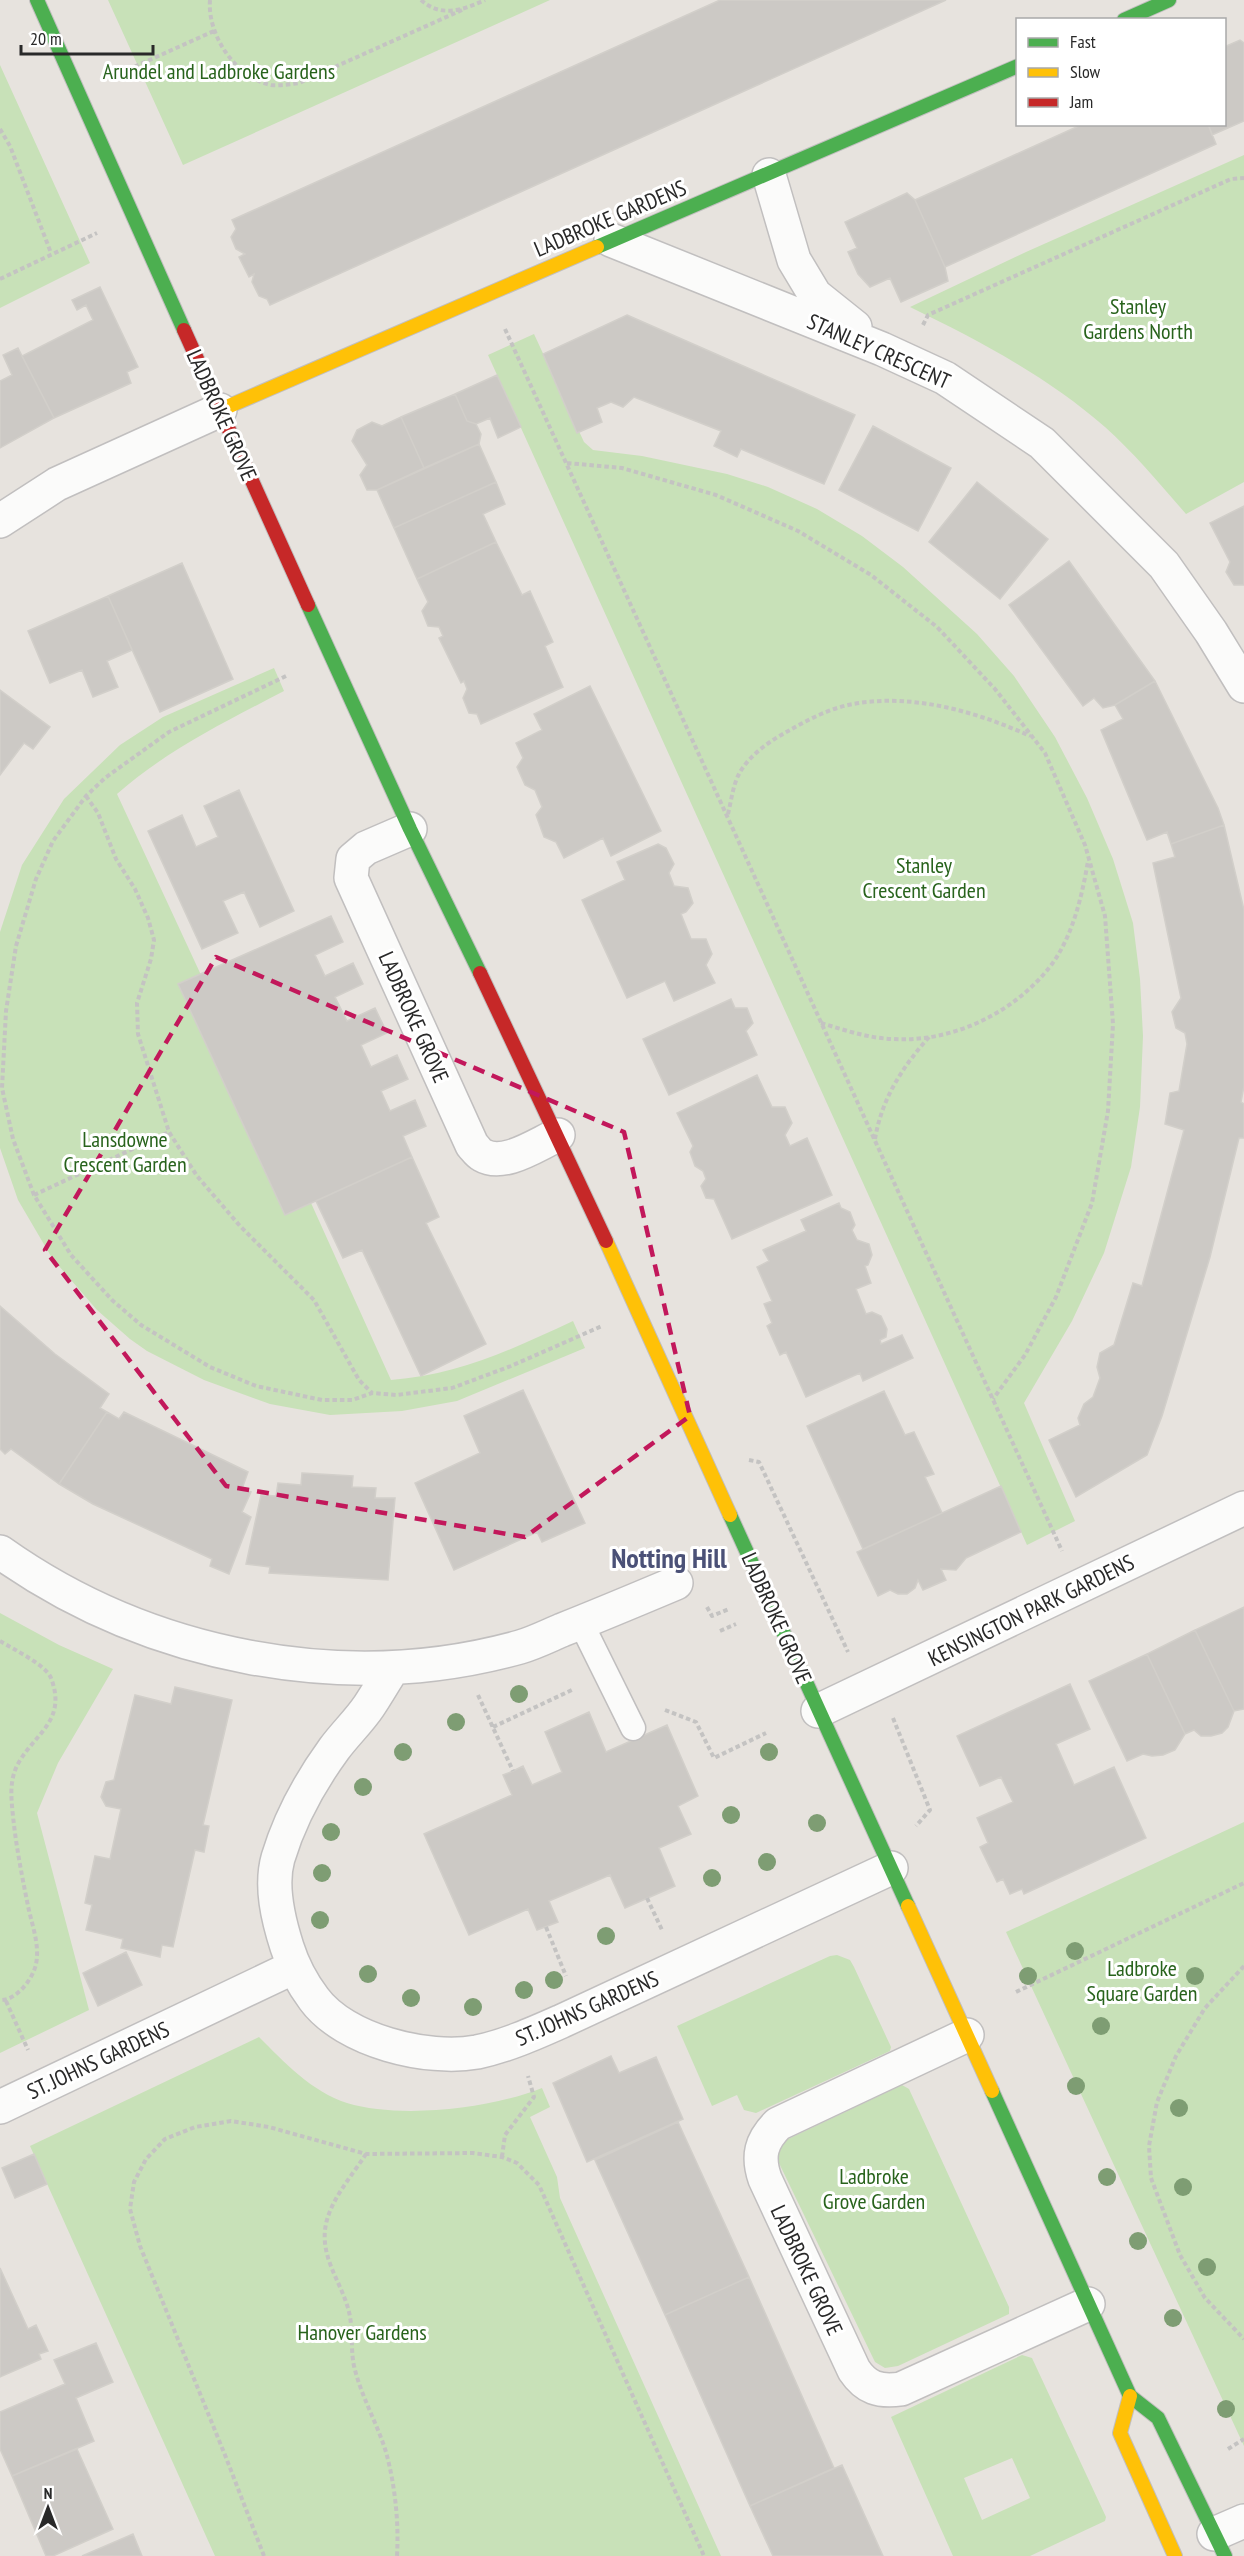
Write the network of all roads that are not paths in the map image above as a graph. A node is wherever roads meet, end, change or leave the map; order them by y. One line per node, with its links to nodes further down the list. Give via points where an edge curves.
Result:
1 (37, 0): 8 (main road, LADBROKE GROVE)
2 (1169, 0): 3 (main road)
3 (1128, 18)
4 (1016, 66): 5 (main road, LADBROKE GARDENS)
5 (769, 175): 6 (main road, LADBROKE GARDENS); 7 (street, via 794,260 815,295)
6 (611, 240): 7 (street, STANLEY CRESCENT); 8 (main road, LADBROKE GARDENS)
7 (894, 355): 10 (street, STANLEY CRESCENT, via 945,378 1042,443 1059,459 1164,565)
8 (220, 410): 9 (street, via 57,484); 11 (main road, LADBROKE GROVE)
9 (0, 521)
10 (1244, 686)
11 (410, 829): 12 (main road, LADBROKE GROVE); 12 (street, LADBROKE GROVE, via 366,848 353,859 351,878 472,1145 482,1155 498,1159)
12 (558, 1135): 18 (main road, LADBROKE GROVE)
13 (1244, 1508): 18 (street, KENSINGTON PARK GARDENS)
14 (0, 1552): 17 (street, via 72,1596 130,1624 194,1643 266,1661 326,1668)
15 (676, 1583): 16 (street)
16 (581, 1623): 17 (street, via 522,1646 461,1660); 19 (lane)
17 (393, 1668): 21 (street, ST. JOHNS GARDENS, via 311,1783 291,1822 278,1860 275,1894 281,1930)
18 (818, 1712): 20 (main road, LADBROKE GROVE)
19 (633, 1728)
20 (891, 1868): 21 (street, ST. JOHNS GARDENS, via 581,2012 512,2042 476,2052 436,2055 403,2048 341,2024 315,2001); 22 (main road, LADBROKE GROVE)
21 (294, 1967): 23 (street, ST. JOHNS GARDENS)
22 (967, 2035): 24 (main road, LADBROKE GROVE); 24 (street, LADBROKE GROVE, via 778,2124 765,2137 760,2153 765,2179 854,2370 870,2387 883,2392 901,2389)
23 (0, 2107)
24 (1088, 2304): 25 (main road, LADBROKE GROVE)
25 (1130, 2396): 27 (main road, LADBROKE GROVE, via 1158,2418); 28 (main road, via 1120,2433)
26 (1244, 2521): 27 (street)
27 (1220, 2545)
28 (1170, 2554)

